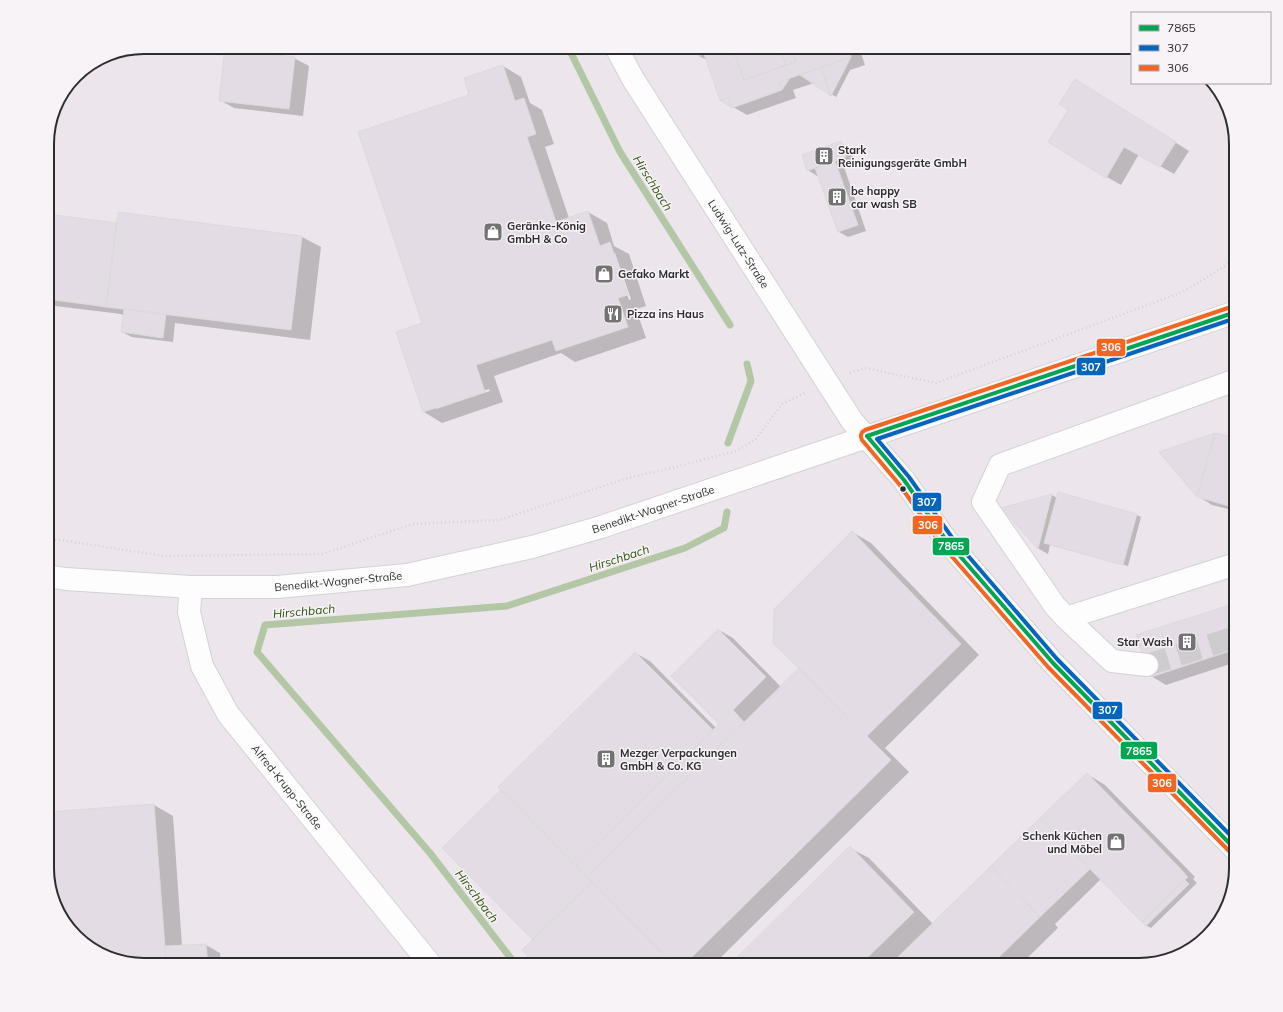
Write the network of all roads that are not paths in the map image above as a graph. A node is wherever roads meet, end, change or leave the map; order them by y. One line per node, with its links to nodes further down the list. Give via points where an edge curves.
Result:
1 (620, 54): 4 (street, Ludwig-Lutz-Straße, via 633,79 852,421)
2 (1229, 314): 4 (street, Benedikt-Wagner-Straße)
3 (1229, 383): 8 (street, via 1000,465 983,502)
4 (867, 436): 7 (street, Benedikt-Wagner-Straße, via 601,527 524,549 407,575 277,587); 10 (street, Ludwig-Lutz-Straße, via 904,480 946,540 1052,664)
5 (1229, 566): 8 (street)
6 (54, 577): 7 (street, Benedikt-Wagner-Straße)
7 (191, 588): 11 (street, Alfred-Krupp-Straße, via 189,612 202,666 228,714)
8 (1066, 618): 9 (street, via 1112,661)
9 (1147, 665)
10 (1229, 843)
11 (425, 958)

